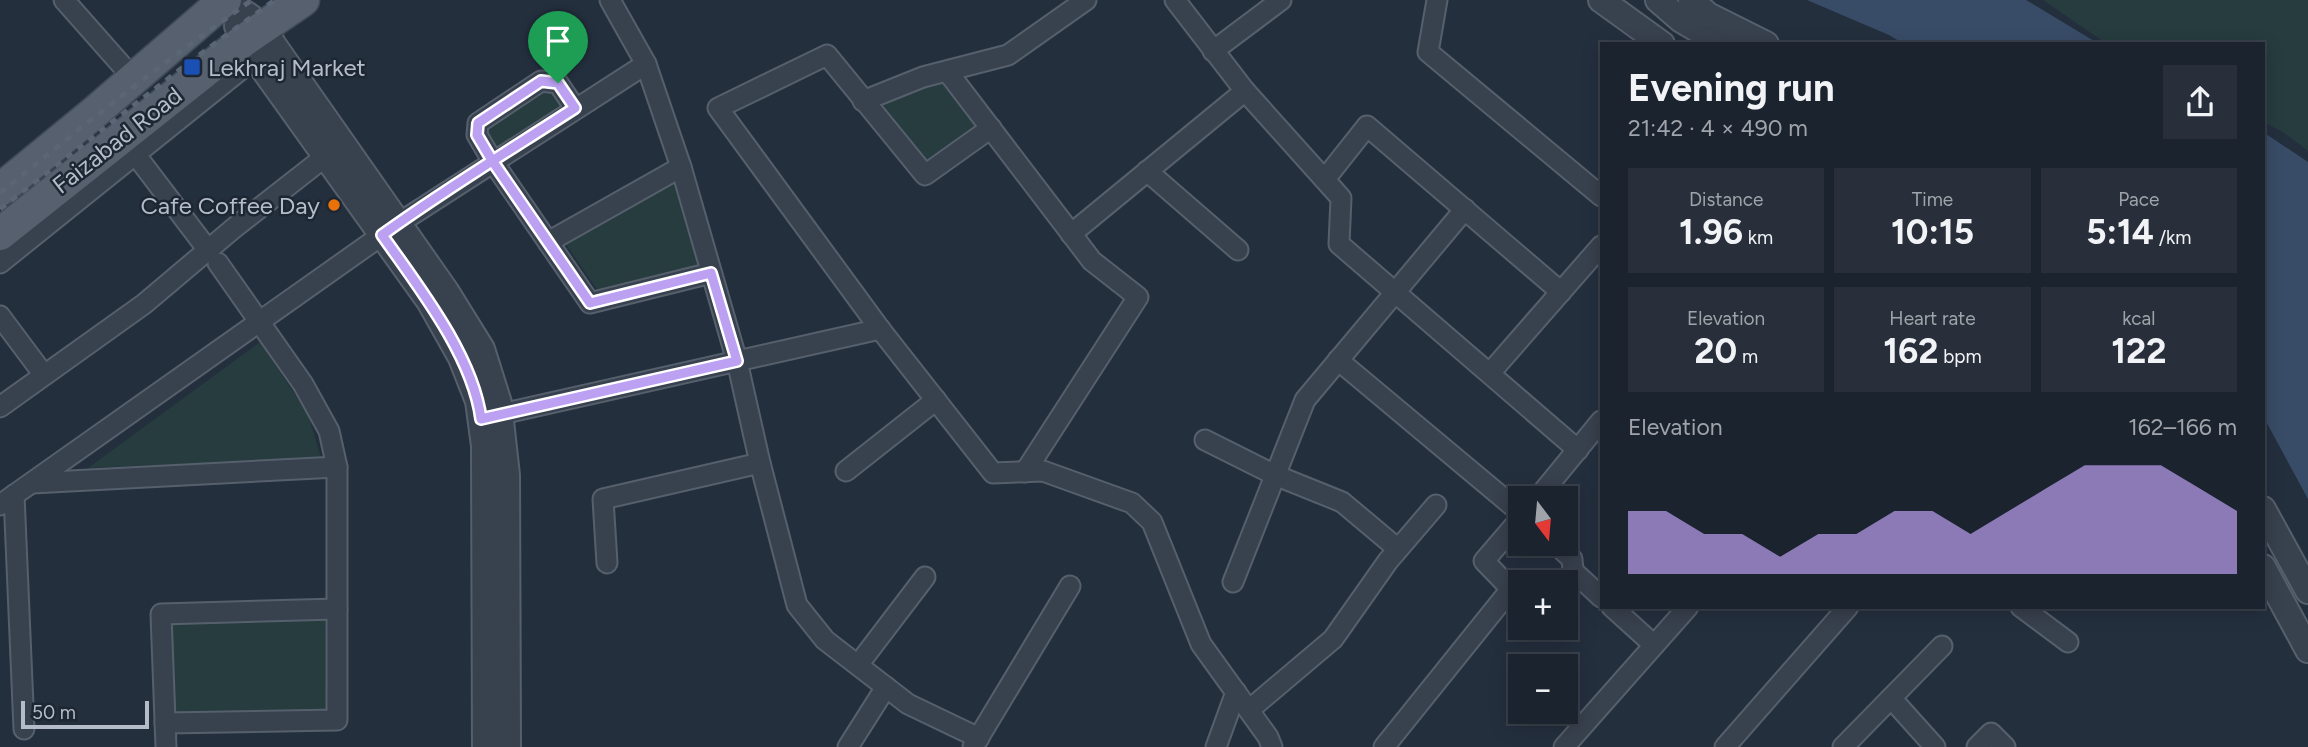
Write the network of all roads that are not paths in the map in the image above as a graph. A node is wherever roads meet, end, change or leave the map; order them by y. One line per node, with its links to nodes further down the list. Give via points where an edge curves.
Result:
1 (64, 0): 19 (street)
2 (225, 0): 12 (street); 19 (main road, Faizabad Road)
3 (303, 0): 12 (main road, Faizabad Road)
4 (610, 0): 17 (street)
5 (1086, 0): 18 (street, via 1008,55)
6 (1175, 0): 16 (street)
7 (1282, 0): 16 (street)
8 (1437, 0): 31 (street, via 1428,52)
9 (1601, 0): 13 (street)
10 (1658, 0): 14 (street)
11 (1691, 0): 15 (street, via 1708,15)
12 (259, 42): 24 (street); 25 (street); 33 (street); 34 (main road, Faizabad Road)
13 (1658, 42)
14 (1719, 42)
15 (1762, 42)
16 (1213, 51): 20 (street)
17 (646, 64): 22 (street); 27 (street)
18 (947, 71): 21 (street); 23 (street)
19 (133, 78): 30 (main road, Faizabad Road)
20 (1245, 91): 28 (street); 29 (street)
21 (863, 100): 23 (street, via 925,175); 46 (street, via 827,55 718,108)
22 (575, 108): 26 (street); 26 (street, via 558,83 541,81 478,123 477,135)
23 (991, 128): 35 (street)
24 (135, 154): 39 (street); 40 (street)
25 (326, 156): 33 (street); 39 (street)
26 (493, 162): 33 (street); 36 (street)
27 (681, 167): 36 (street); 41 (street)
28 (1147, 171): 35 (street); 38 (street)
29 (1325, 179): 32 (street, via 1367,126); 42 (street, via 1341,198 1339,244)
30 (0, 190)
31 (1600, 194)
32 (1465, 209): 42 (street); 43 (street)
33 (391, 229): 45 (street); 53 (street, via 446,291 482,349)
34 (0, 234)
35 (1071, 234): 60 (street, via 1092,261 1138,297)
36 (548, 242): 41 (street, via 590,303)
37 (1600, 247): 43 (street)
38 (1238, 250)
39 (213, 257): 45 (street); 50 (street)
40 (0, 263)
41 (711, 273): 48 (street)
42 (1395, 292): 47 (street); 49 (street)
43 (1561, 292): 49 (street)
44 (0, 316): 50 (street)
45 (260, 322): 58 (street, via 329,431); 62 (street)
46 (880, 329): 48 (street); 51 (street)
47 (1338, 360): 61 (street, via 1305,400); 65 (street)
48 (737, 361): 53 (street); 57 (street)
49 (1490, 373): 56 (street)
50 (44, 375): 52 (street)
51 (936, 400): 59 (street); 60 (street, via 993,473)
52 (0, 407)
53 (491, 417): 96 (street, via 484,446); 97 (street, via 507,475)
54 (1600, 422): 56 (street)
55 (1205, 440): 61 (street)
56 (1578, 450): 63 (street)
57 (760, 463): 71 (street, via 603,499); 87 (street, via 797,605 825,640)
58 (337, 467): 62 (street); 78 (street)
59 (846, 471)
60 (1025, 472): 89 (street, via 1043,471 1132,503 1152,522 1201,644)
61 (1275, 475): 69 (street, via 1342,502); 74 (street)
62 (31, 483): 64 (street)
63 (1548, 486)
64 (7, 500): 93 (street)
65 (1508, 504)
66 (1436, 505): 69 (street)
67 (2265, 513): 76 (street)
68 (1508, 531): 101 (street, via 1484,561 1511,589)
69 (1398, 549): 91 (street, via 1334,639)
70 (1569, 556): 77 (street, via 1573,571)
71 (607, 563)
72 (2265, 571): 86 (street)
73 (925, 578): 87 (street)
74 (1233, 582)
75 (1070, 586): 94 (street)
76 (2308, 591)
77 (1600, 596)
78 (337, 609): 92 (street, via 337,720); 92 (street, via 161,614)
79 (1614, 609): 84 (street)
80 (1686, 609): 84 (street)
81 (1845, 609): 103 (street)
82 (2024, 609): 83 (street)
83 (2067, 642)
84 (1654, 645): 102 (street)
85 (1942, 646): 90 (street)
86 (2308, 650)
87 (858, 665): 88 (street)
88 (886, 687): 94 (street); 98 (street)
89 (1236, 692): 91 (street); 99 (street)
90 (1891, 698): 104 (street); 105 (street)
91 (1249, 710): 100 (street)
92 (165, 723): 95 (street)
93 (24, 729)
94 (976, 743)
95 (166, 747)
96 (485, 747)
97 (508, 747)
98 (848, 747)
99 (1216, 747)
100 (1272, 747)
101 (1384, 747)
102 (1564, 747)
103 (1725, 747)
104 (1843, 747)
105 (1935, 747)
106 (1977, 747): 107 (street, via 1991,733)
107 (2005, 747)

